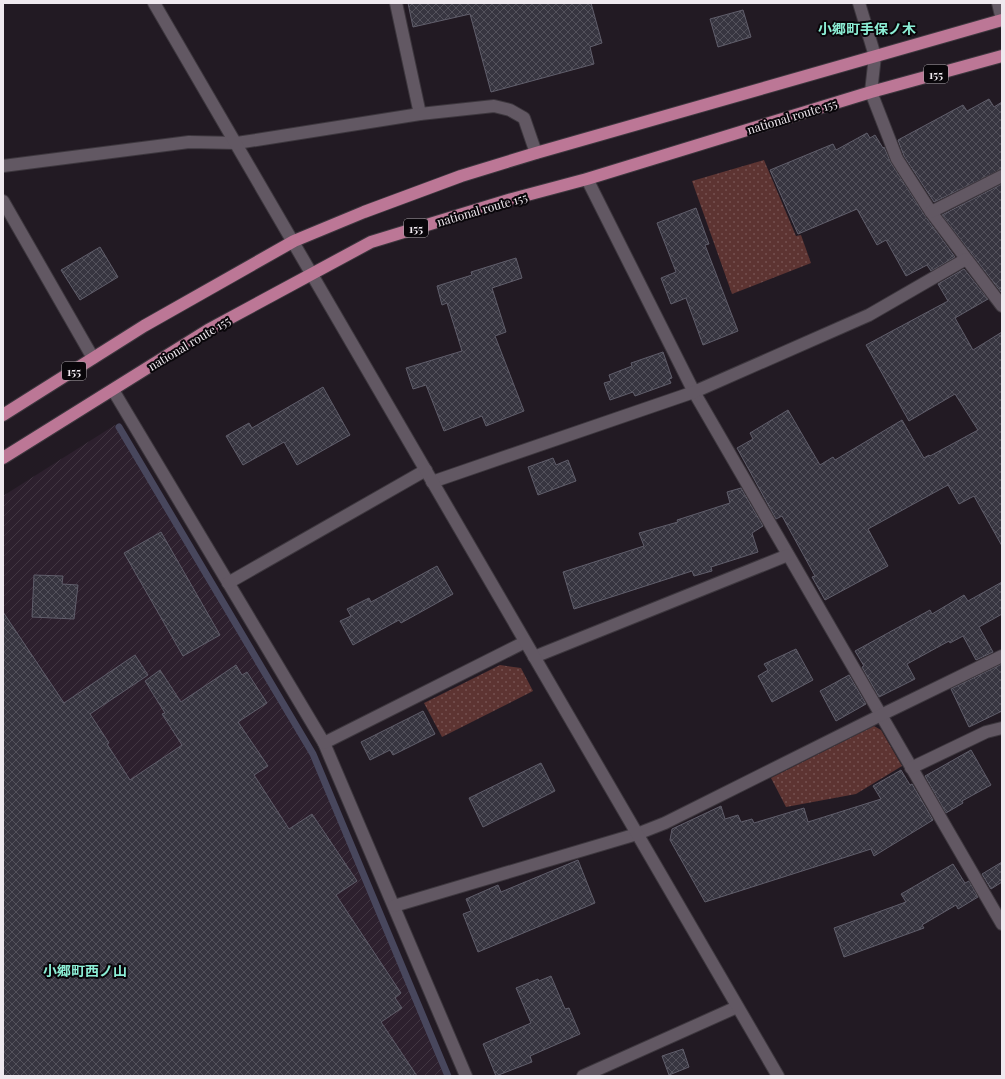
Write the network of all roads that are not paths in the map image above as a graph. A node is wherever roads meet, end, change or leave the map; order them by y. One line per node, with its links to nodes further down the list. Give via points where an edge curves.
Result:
1 (154, 3): 10 (street)
2 (396, 3): 9 (street)
3 (859, 3): 6 (street)
4 (998, 3): 5 (street)
5 (1002, 20): 6 (highway, 155)
6 (875, 56): 8 (street); 11 (highway, 155)
7 (1002, 56): 8 (highway, national route 155 / 155)
8 (871, 92): 14 (highway, national route 155 / 155); 16 (street, via 897,159)
9 (420, 114): 10 (street); 11 (street, via 494,106 510,110 524,118)
10 (236, 143): 12 (street, via 189,142); 17 (street)
11 (536, 153): 17 (highway, 155, via 461,176)
12 (3, 166)
13 (1002, 176): 16 (street)
14 (587, 179): 19 (highway, national route 155 / 155, via 371,242); 23 (street)
15 (3, 201): 21 (street)
16 (931, 212): 18 (street)
17 (294, 241): 19 (street); 21 (highway, 155)
18 (966, 259): 20 (street); 23 (street, via 869,315)
19 (311, 274): 22 (highway, national route 155 / 155, via 208,330); 26 (street)
20 (1002, 306)
21 (93, 358): 24 (highway, 155)
22 (113, 390): 25 (highway, national route 155 / 155); 29 (street)
23 (694, 392): 27 (street); 28 (street)
24 (3, 415)
25 (3, 458)
26 (426, 470): 27 (street); 29 (street)
27 (432, 482): 30 (street)
28 (788, 555): 32 (street); 33 (street)
29 (228, 582): 35 (street)
30 (525, 642): 32 (street); 35 (street)
31 (1002, 656): 33 (street)
32 (534, 657): 37 (street)
33 (881, 714): 36 (street); 37 (street, via 665,823)
34 (1002, 728): 36 (street, via 986,732)
35 (324, 743): 38 (street)
36 (911, 768): 39 (street)
37 (637, 834): 38 (street); 40 (street)
38 (394, 906): 41 (street)
39 (1002, 924)
40 (737, 1007): 42 (street); 43 (street)
41 (466, 1076)
42 (584, 1076)
43 (778, 1076)

